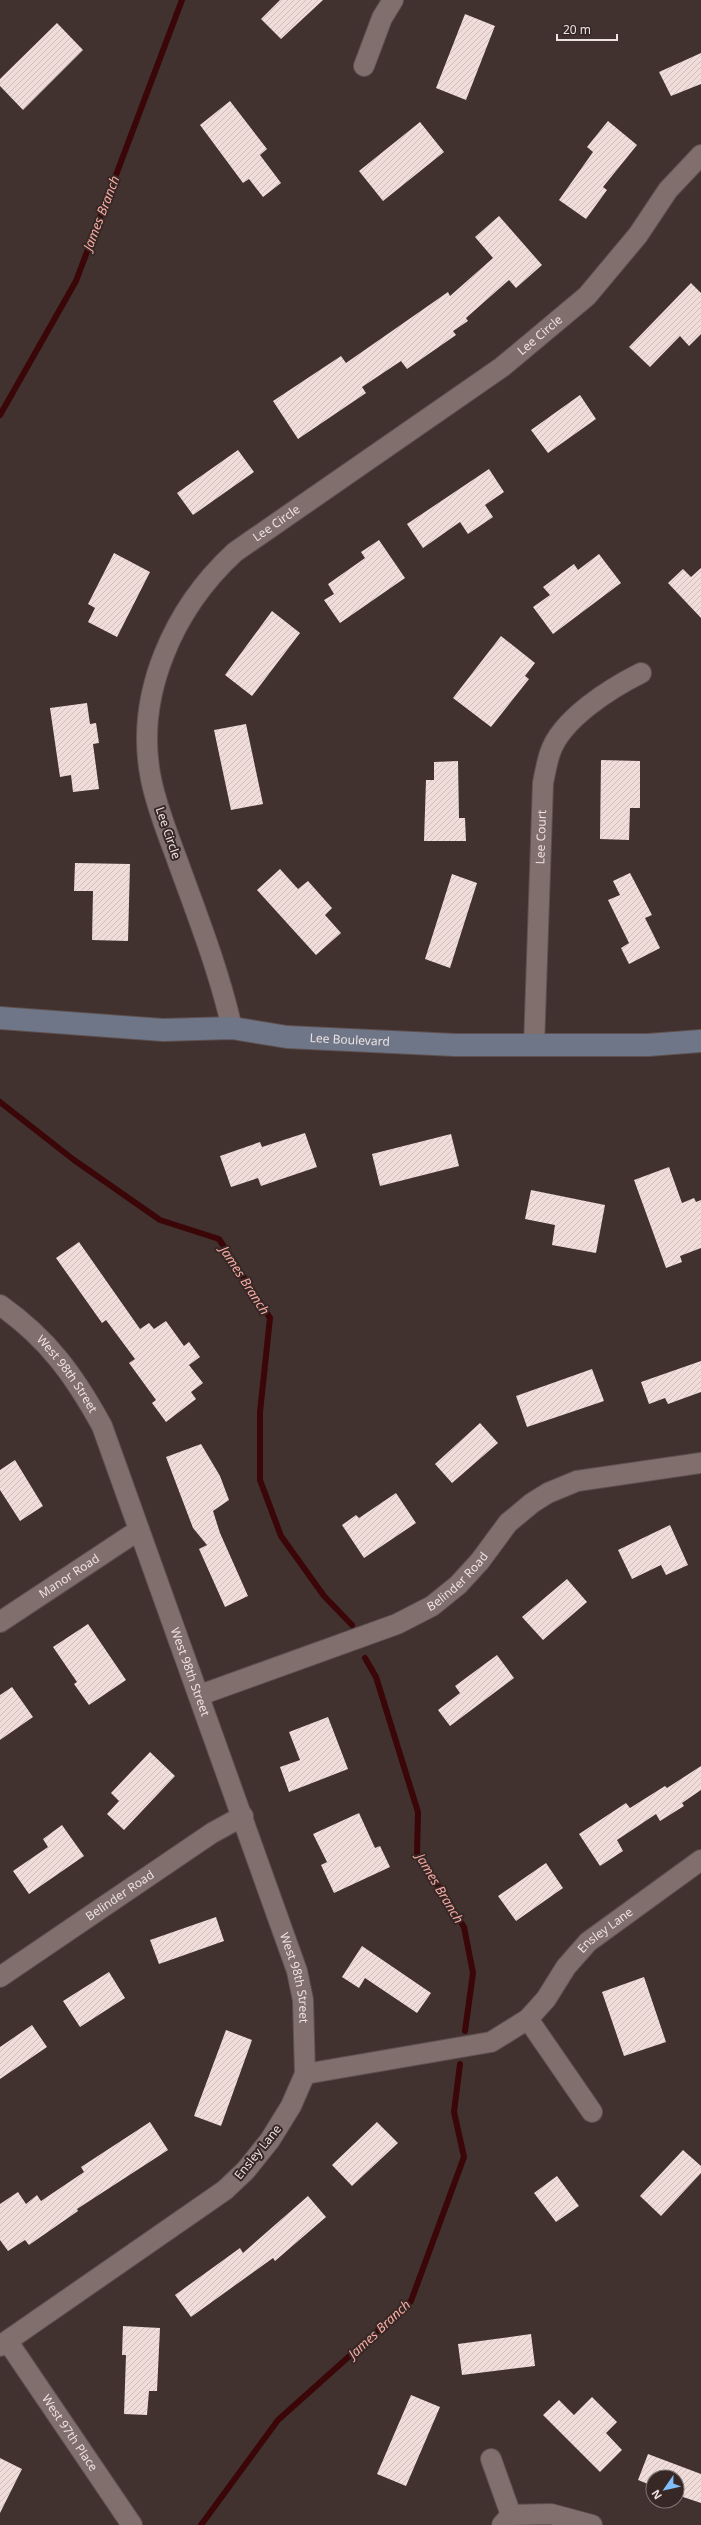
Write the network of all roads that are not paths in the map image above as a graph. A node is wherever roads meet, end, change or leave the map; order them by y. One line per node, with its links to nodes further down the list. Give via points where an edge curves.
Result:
1 (393, 0): 2 (street, via 382,18)
2 (364, 66)
3 (701, 155): 6 (street, Lee Circle, via 668,190 638,235 587,296 502,367 235,552 213,573 183,613 165,648 154,687 148,721 147,749 160,814 222,981)
4 (641, 673): 8 (street, Lee Court, via 624,681 584,710 565,728 550,752 543,783)
5 (0, 1018): 6 (street, Lee Boulevard, via 163,1030)
6 (232, 1028): 8 (street, Lee Boulevard, via 287,1037)
7 (701, 1041): 8 (street, Lee Boulevard, via 648,1045)
8 (534, 1046)
9 (0, 1305): 11 (street, West 98th Street, via 48,1345 81,1388 102,1426)
10 (701, 1463): 13 (street, Belinder Road, via 577,1481 548,1493 508,1522 472,1570 432,1606 397,1624)
11 (139, 1530): 12 (street, Manor Road); 13 (street, West 98th Street)
12 (0, 1622)
13 (200, 1695): 14 (street, West 98th Street)
14 (243, 1816): 16 (street, Belinder Road, via 212,1833); 18 (street, West 98th Street, via 297,1970 303,2000)
15 (701, 1860): 17 (street, Ensley Lane, via 588,1942)
16 (0, 1977)
17 (528, 2019): 18 (street, Ensley Lane, via 491,2042); 19 (street)
18 (305, 2074): 20 (street, Ensley Lane, via 291,2106 270,2140 246,2170 225,2190)
19 (592, 2112)
20 (4, 2344): 23 (street, West 97th Place)
21 (491, 2459): 22 (street)
22 (507, 2520): 24 (street, via 551,2514)
23 (132, 2525)
24 (592, 2525)

